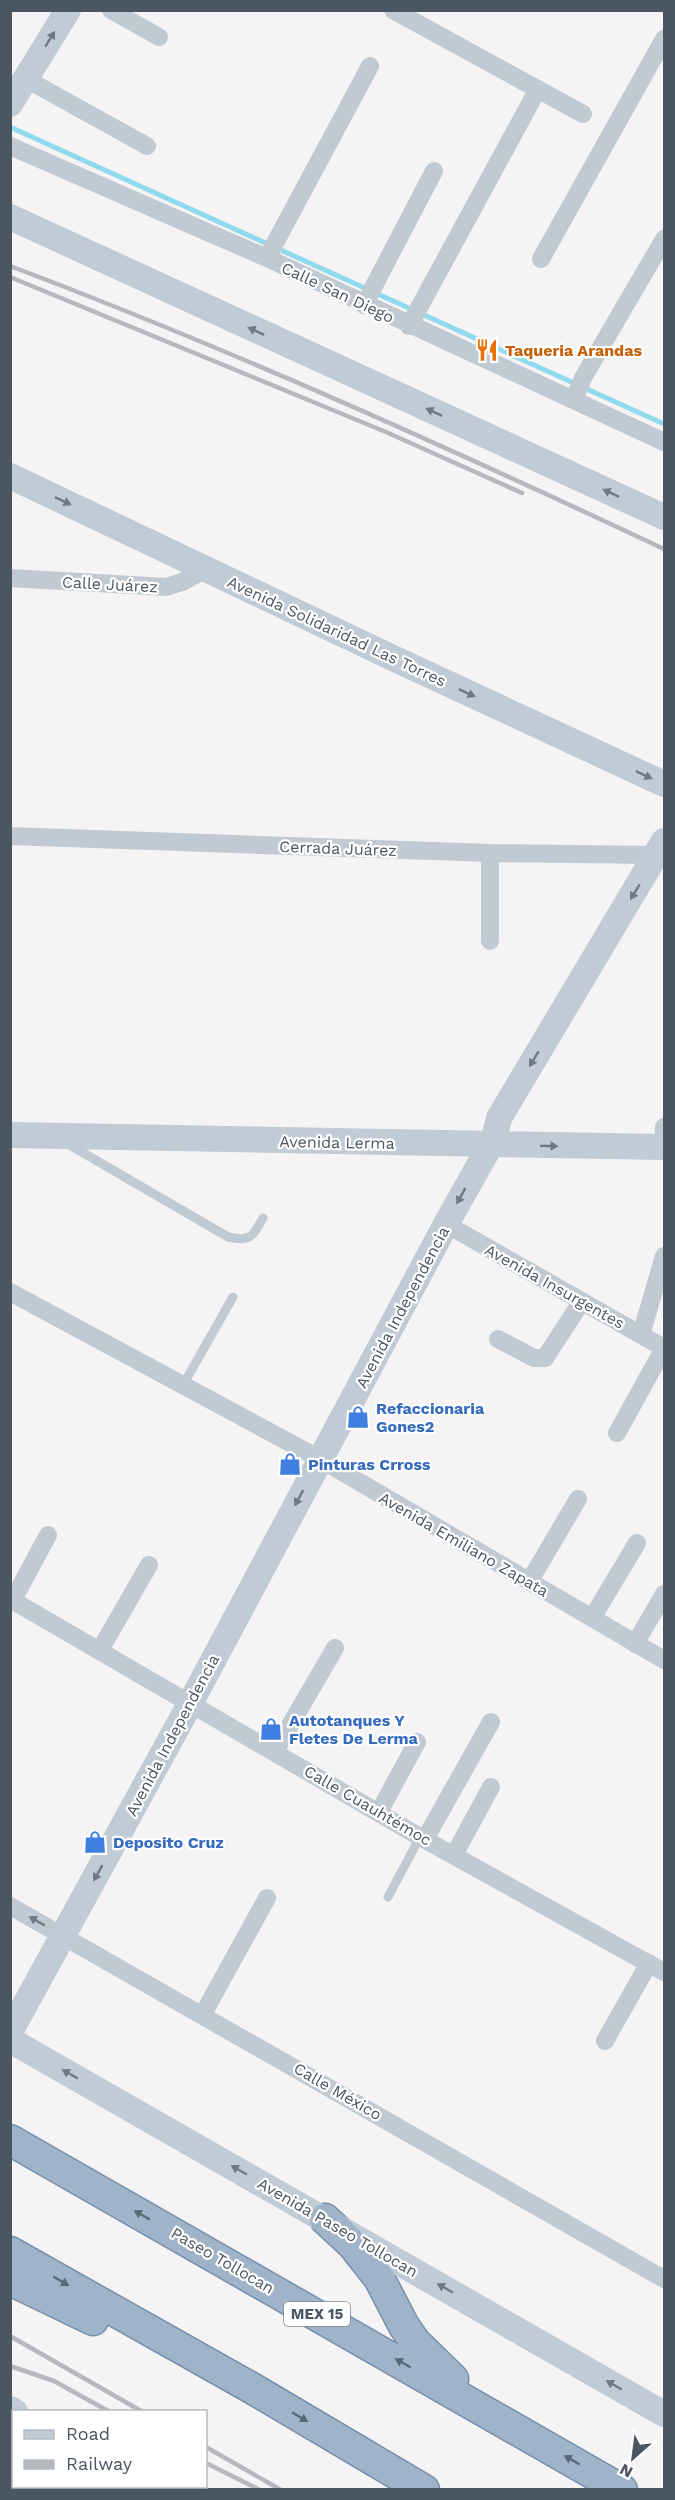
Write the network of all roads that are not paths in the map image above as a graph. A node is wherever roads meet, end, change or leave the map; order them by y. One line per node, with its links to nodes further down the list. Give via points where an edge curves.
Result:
1 (68, 10): 7 (main road, one-way to 1)
2 (111, 10): 4 (street)
3 (393, 10): 8 (street)
4 (159, 37)
5 (664, 39): 17 (street)
6 (370, 66): 16 (street)
7 (26, 79): 9 (main road); 12 (street)
8 (538, 90): 10 (street); 19 (street)
9 (10, 104)
10 (583, 114)
11 (10, 146): 16 (street, Calle San Diego)
12 (147, 146)
13 (434, 171): 18 (street)
14 (10, 217): 23 (main road, one-way to 14)
15 (664, 239): 20 (street)
16 (270, 253): 18 (street, Calle San Diego)
17 (541, 259)
18 (368, 296): 19 (street, Calle San Diego)
19 (414, 317): 20 (street, Calle San Diego)
20 (579, 388): 21 (street, Calle San Diego)
21 (664, 442)
22 (10, 476): 24 (main road, Avenida Solidaridad Las Torres, one-way to 24)
23 (664, 517)
24 (206, 569): 25 (street, Calle Juárez, via 166,587); 26 (main road, Avenida Solidaridad Las Torres, one-way to 26)
25 (10, 578)
26 (664, 784)
27 (10, 836): 29 (street, Cerrada Juárez)
28 (662, 852): 29 (street, Cerrada Juárez); 31 (main road, Avenida Independencia, one-way to 31)
29 (490, 853): 30 (street)
30 (490, 941)
31 (494, 1134): 33 (main road, Avenida Lerma); 34 (main road, Avenida Lerma, one-way to 34); 36 (main road, Avenida Independencia, one-way to 36)
32 (10, 1135): 33 (main road, Avenida Lerma)
33 (54, 1136): 35 (lane, via 228,1237 252,1237)
34 (664, 1140)
35 (263, 1218)
36 (446, 1224): 40 (street, Avenida Insurgentes); 46 (main road, Avenida Independencia)
37 (664, 1256): 41 (street)
38 (10, 1292): 44 (street, Avenida Emiliano Zapata)
39 (233, 1297): 44 (lane)
40 (582, 1301): 41 (street, Avenida Insurgentes); 42 (street, via 542,1359)
41 (641, 1335): 43 (street, Avenida Insurgentes)
42 (498, 1339)
43 (664, 1348): 45 (street)
44 (183, 1385): 46 (street, Avenida Emiliano Zapata)
45 (617, 1433)
46 (320, 1459): 51 (street, Avenida Emiliano Zapata); 59 (main road, Avenida Independencia, one-way to 59)
47 (578, 1498): 51 (street)
48 (48, 1535): 53 (street)
49 (637, 1543): 54 (street)
50 (149, 1565): 57 (street)
51 (529, 1582): 54 (street, Avenida Emiliano Zapata)
52 (664, 1594): 55 (street)
53 (12, 1599): 57 (street, Calle Cuauhtémoc)
54 (592, 1618): 55 (street, Avenida Emiliano Zapata)
55 (635, 1644): 58 (street, Avenida Emiliano Zapata)
56 (335, 1648): 62 (street)
57 (100, 1650): 59 (street, Calle Cuauhtémoc)
58 (664, 1660)
59 (191, 1702): 62 (street, Calle Cuauhtémoc); 70 (main road, Avenida Independencia, one-way to 70)
60 (491, 1722): 65 (street)
61 (417, 1742): 64 (street)
62 (275, 1751): 64 (street, Calle Cuauhtémoc)
63 (490, 1787): 66 (street)
64 (379, 1812): 65 (street, Calle Cuauhtémoc)
65 (423, 1838): 66 (street, Calle Cuauhtémoc); 67 (lane)
66 (454, 1855): 71 (street, Calle Cuauhtémoc)
67 (388, 1897)
68 (267, 1898): 72 (street)
69 (10, 1906): 70 (street, Calle México, one-way to 69)
70 (63, 1936): 72 (street, Calle México); 73 (main road, Avenida Independencia)
71 (657, 1968): 75 (street)
72 (203, 2014): 79 (street, Calle México)
73 (10, 2032)
74 (10, 2040): 77 (main road, Avenida Paseo Tollocan, one-way to 74)
75 (605, 2041)
76 (10, 2140): 82 (highway, Paseo Tollocan / MEX 15, one-way to 76)
77 (325, 2218): 82 (highway, via 379,2277 415,2342); 83 (main road, Avenida Paseo Tollocan, one-way to 77)
78 (10, 2252): 81 (highway, one-way to 81)
79 (664, 2276)
80 (10, 2280): 81 (highway, via 154,2350)
81 (250, 2387): 84 (highway, one-way to 84)
82 (483, 2408): 85 (highway, Paseo Tollocan / MEX 15, one-way to 82)
83 (664, 2414)
84 (424, 2490)
85 (622, 2490)

